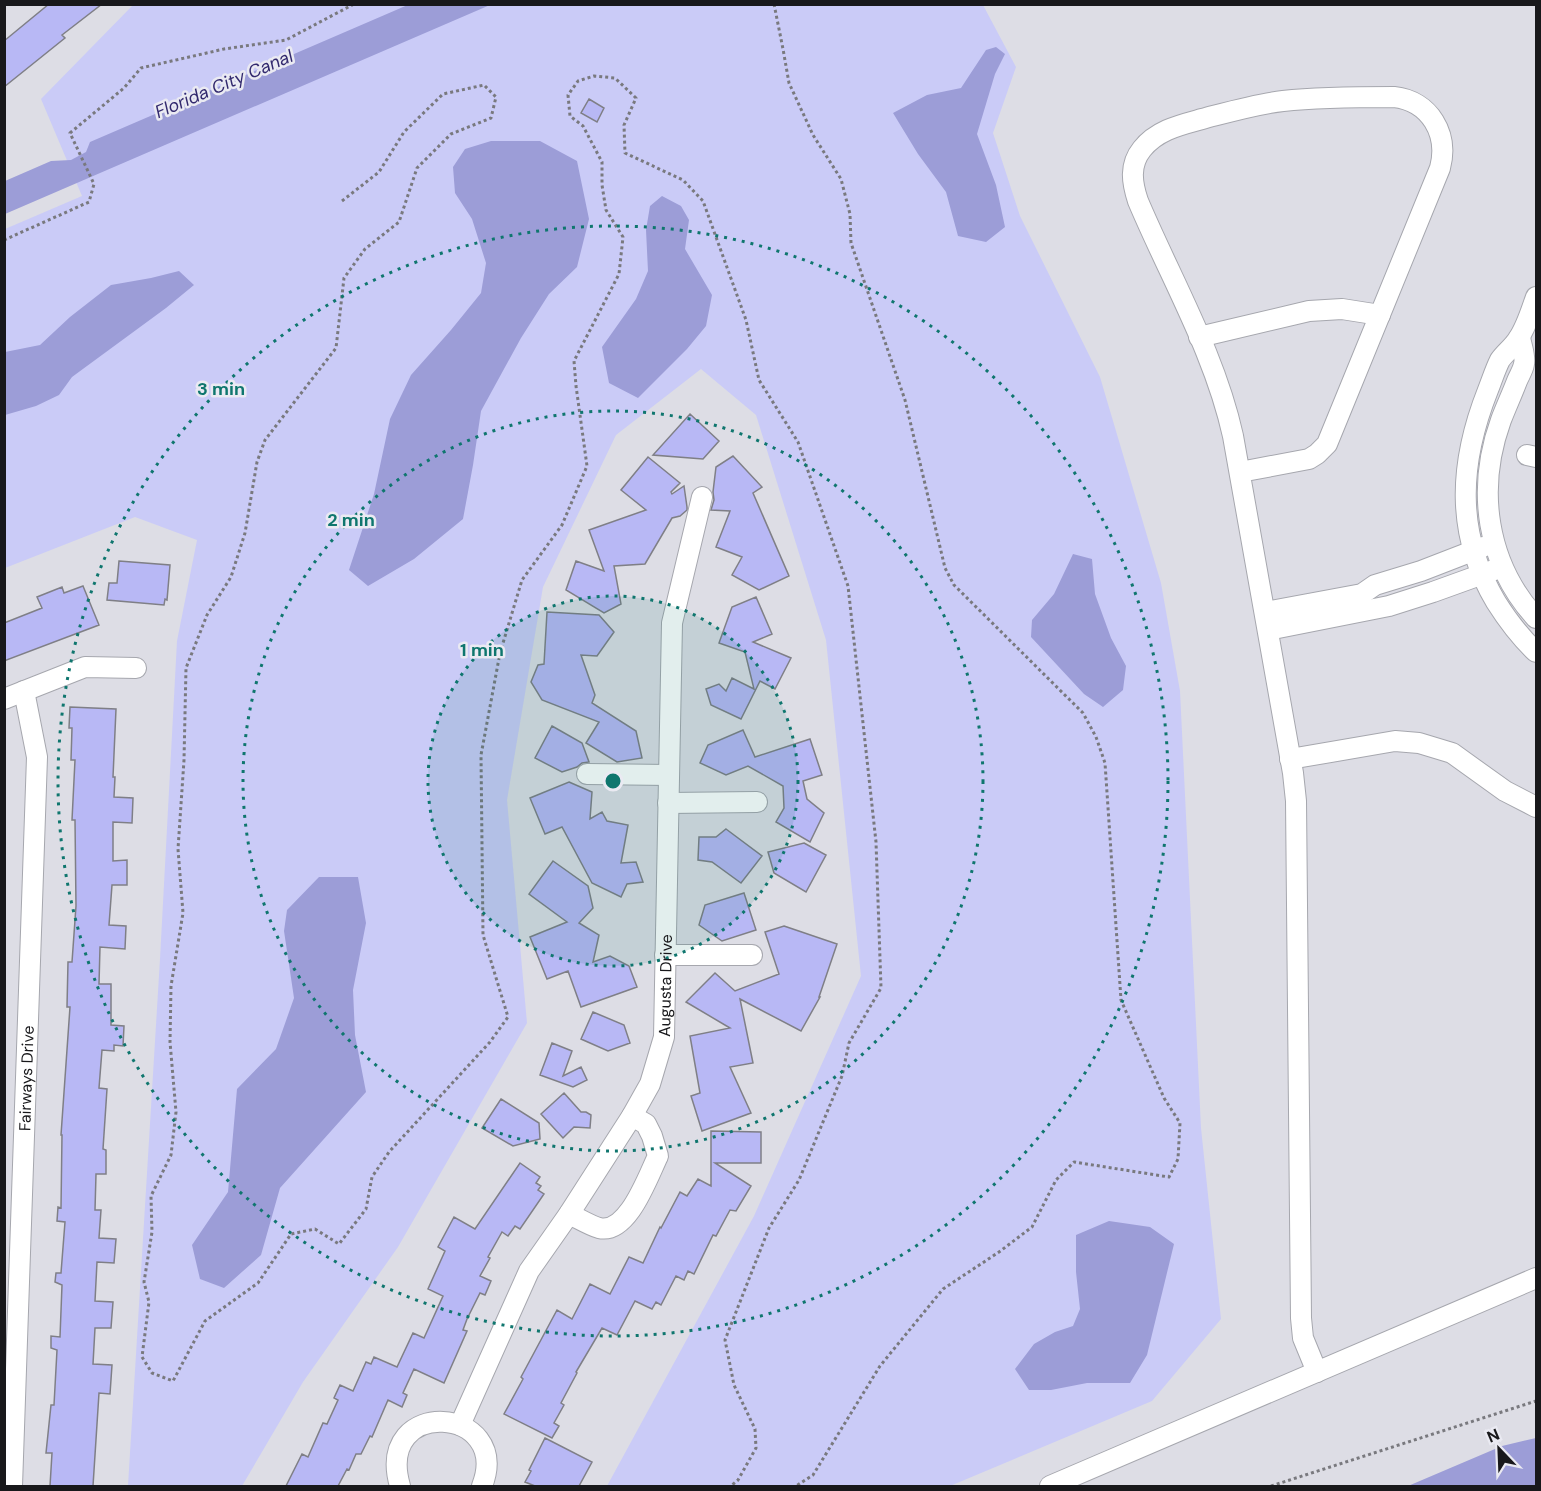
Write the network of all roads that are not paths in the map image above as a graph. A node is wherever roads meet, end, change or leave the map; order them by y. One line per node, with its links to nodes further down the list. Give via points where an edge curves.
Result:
1 (1534, 308): 4 (street)
2 (1380, 315): 3 (street, via 1342,309 1309,311); 3 (street, via 1440,168 1440,133 1422,107 1406,98 1282,101 1181,125 1161,133 1137,155 1132,178 1138,201); 5 (street, via 1324,447 1304,460)
3 (1199, 338): 5 (street, via 1226,403)
4 (1528, 341): 7 (street, via 1525,363 1501,422 1489,471 1487,502); 8 (street, via 1501,359 1479,412 1467,472 1467,517)
5 (1240, 471): 11 (street)
6 (702, 497): 19 (street, Augusta Drive, via 672,623)
7 (1494, 543): 8 (street); 9 (street)
8 (1473, 551): 10 (street); 11 (street, via 1375,585 1358,584)
9 (1503, 566): 10 (street); 12 (street)
10 (1482, 575): 11 (street, via 1389,606); 13 (street, via 1507,619)
11 (1265, 614): 17 (street)
12 (1536, 618)
13 (1536, 652)
14 (136, 668): 15 (street, via 85,667)
15 (24, 691): 16 (street); 30 (street, Fairways Drive, via 38,757)
16 (4, 699)
17 (1290, 759): 22 (street, via 1395,741 1419,742 1452,753 1505,791); 28 (street, via 1296,801 1301,1318 1303,1338)
18 (587, 774): 19 (street)
19 (669, 776): 21 (street, Augusta Drive)
20 (757, 802): 21 (street)
21 (668, 803): 23 (street, Augusta Drive)
22 (1536, 807)
23 (665, 955): 24 (street); 25 (street, Augusta Drive, via 664,1036 650,1084)
24 (752, 955)
25 (632, 1116): 26 (street, Augusta Drive); 26 (street, via 646,1124 658,1156 633,1208 619,1224 601,1229)
26 (569, 1214): 29 (street, Augusta Drive, via 530,1271)
27 (1536, 1278): 28 (street)
28 (1317, 1372): 33 (street)
29 (460, 1425): 31 (street, via 429,1422 414,1429 397,1455 395,1471); 32 (street, via 481,1444 486,1457 487,1472)
30 (12, 1486)
31 (400, 1486)
32 (482, 1486)
33 (1050, 1486)

